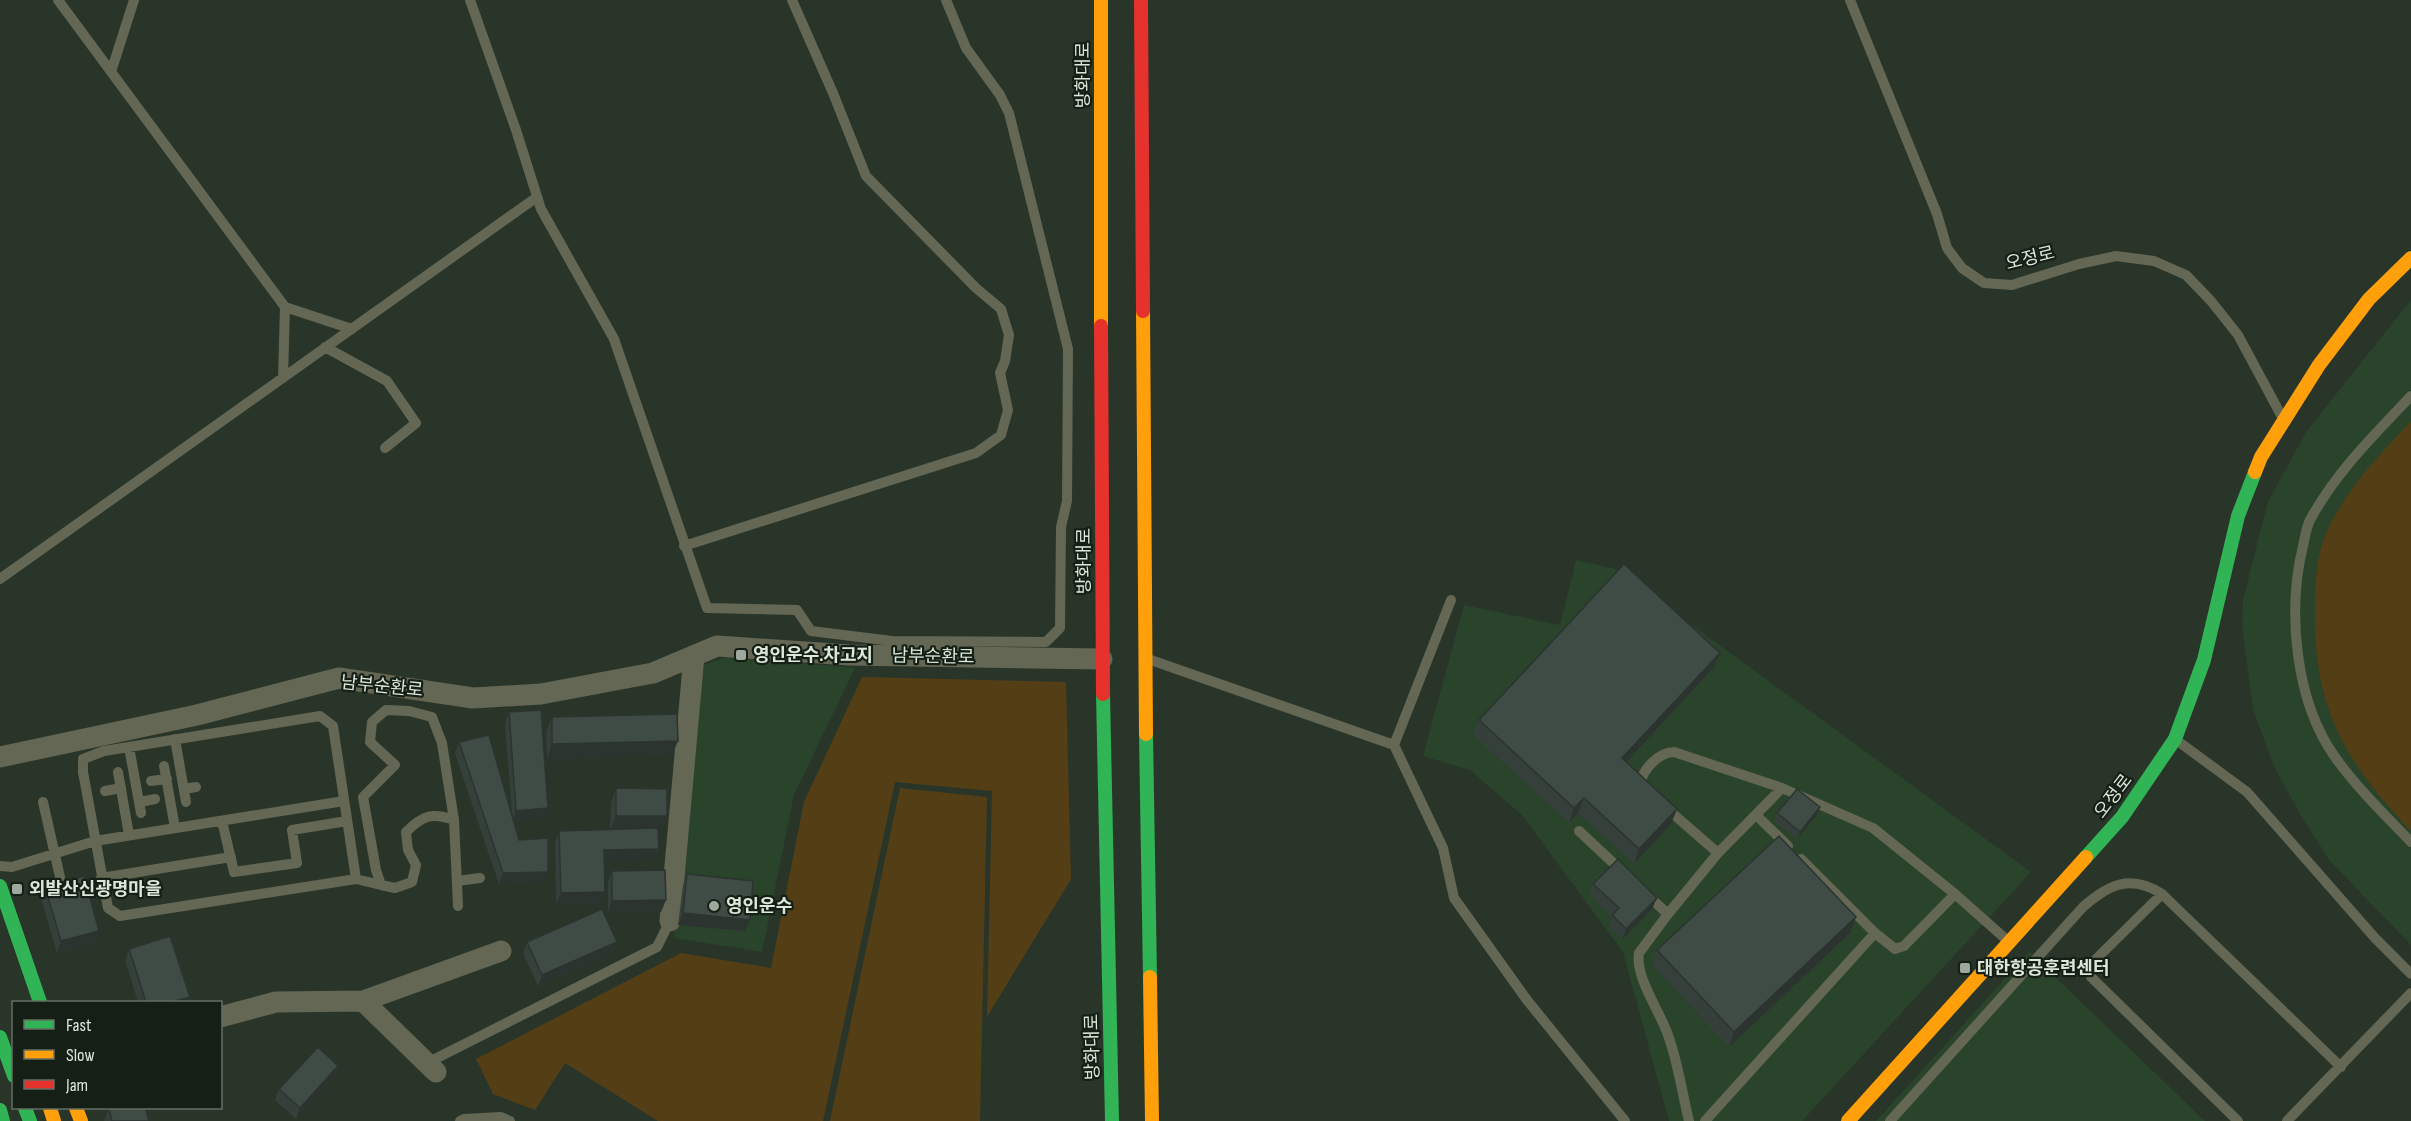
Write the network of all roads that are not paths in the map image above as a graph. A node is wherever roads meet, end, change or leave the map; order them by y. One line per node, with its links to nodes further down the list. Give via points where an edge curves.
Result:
1 (58, 0): 9 (lane)
2 (134, 0): 9 (lane)
3 (470, 0): 10 (lane)
4 (792, 0): 19 (lane, via 866,176 1001,309 1009,335 1000,373 1008,411 1001,435 976,453)
5 (946, 0): 19 (lane, via 966,48 1009,113 1068,349 1067,501 1061,527 1060,628 1046,642 892,641 811,631 797,610 707,608)
6 (1101, 0): 24 (main road, 방화대로)
7 (1141, 0): 23 (main road)
8 (1850, 0): 17 (lane, 오정로, via 1947,248 1962,268 1984,283 2012,285 2116,256 2154,261 2186,276 2238,335)
9 (111, 72): 12 (lane)
10 (537, 197): 13 (lane); 19 (lane, via 614,339)
11 (2411, 258): 17 (main road, 오정로, via 2369,299)
12 (285, 307): 13 (lane); 15 (lane)
13 (352, 328): 14 (lane)
14 (326, 347): 15 (lane); 18 (lane, via 387,381 416,423)
15 (283, 378): 20 (lane)
16 (2411, 396): 51 (lane, via 2328,489 2309,523 2296,587 2295,618 2305,690 2316,723 2340,764)
17 (2284, 420): 25 (main road, 오정로, via 2261,457 2238,516 2204,660)
18 (385, 448)
19 (684, 546)
20 (0, 579)
21 (1451, 600): 27 (lane)
22 (694, 656): 24 (street, 남부순환로, via 717,646 849,655); 29 (street, 남부순환로, via 653,673 541,694 473,698 339,678 197,715); 67 (street)
23 (1145, 658): 27 (lane); 85 (main road)
24 (1102, 659): 84 (main road, 방화대로)
25 (2175, 739): 69 (main road, 오정로, via 2122,817); 71 (lane, via 2247,792)
26 (175, 740): 28 (lane); 36 (lane); 40 (lane, via 320,716 333,726)
27 (1394, 745): 86 (lane, via 1443,848 1454,898 1527,1000)
28 (129, 747): 39 (lane, via 141,808); 50 (lane, via 83,759)
29 (0, 757)
30 (164, 766): 32 (lane)
31 (117, 772): 35 (lane)
32 (166, 779): 33 (lane); 47 (lane)
33 (150, 782)
34 (196, 787): 36 (lane)
35 (121, 788): 38 (lane); 49 (lane)
36 (184, 789): 42 (lane)
37 (1782, 789): 43 (lane); 53 (lane, via 1674,752 1658,758 1641,779 1643,786); 63 (lane, via 1873,828)
38 (105, 791)
39 (155, 799)
40 (344, 801): 44 (lane); 46 (lane)
41 (44, 802): 52 (lane)
42 (186, 802)
43 (1756, 815): 53 (lane); 68 (lane)
44 (222, 820): 47 (lane); 54 (lane)
45 (454, 820): 60 (lane); 62 (lane, via 439,815 419,819 406,832 408,850 416,865 412,882 395,888); 62 (lane, via 442,743 432,717 386,710 372,722 370,742 395,765 363,797)
46 (347, 821): 54 (lane, via 292,830 297,863 234,872); 59 (lane)
47 (175, 828): 49 (lane)
48 (1579, 831): 66 (lane)
49 (129, 835): 50 (lane)
50 (95, 841): 52 (lane); 57 (lane)
51 (2411, 842)
52 (53, 853): 55 (lane, via 12,867); 56 (lane)
53 (1718, 854): 66 (lane)
54 (231, 857): 57 (lane)
55 (0, 866)
56 (60, 877)
57 (101, 878): 59 (lane, via 108,908 120,916)
58 (480, 878): 60 (lane)
59 (356, 879): 62 (lane)
60 (457, 881): 65 (lane)
61 (0, 885): 73 (main road)
62 (381, 885)
63 (1955, 894): 68 (lane, via 1899,949 1890,947); 69 (lane)
64 (2162, 894): 77 (lane); 90 (lane, via 2137,883 2099,892); 91 (lane, via 2091,963 2091,977)
65 (458, 906)
66 (1668, 914): 87 (lane, via 1641,948 1638,960 1668,1035)
67 (670, 921): 78 (lane, via 657,947)
68 (1875, 933): 88 (lane)
69 (2009, 942): 89 (main road, 오정로)
70 (501, 951): 74 (street)
71 (2411, 974)
72 (2411, 993): 77 (lane)
73 (40, 1001)
74 (363, 1002): 75 (street, via 276,1002); 78 (street)
75 (222, 1016)
76 (0, 1037): 79 (main road)
77 (2341, 1067): 92 (lane)
78 (432, 1068)
79 (12, 1070)
80 (0, 1110): 81 (main road)
81 (3, 1121)
82 (460, 1121): 83 (lane, via 501,1117)
83 (510, 1121)
84 (1112, 1121)
85 (1152, 1121)
86 (1624, 1121)
87 (1689, 1121)
88 (1705, 1121)
89 (1848, 1121)
90 (1890, 1121)
91 (2238, 1121)
92 (2287, 1121)

